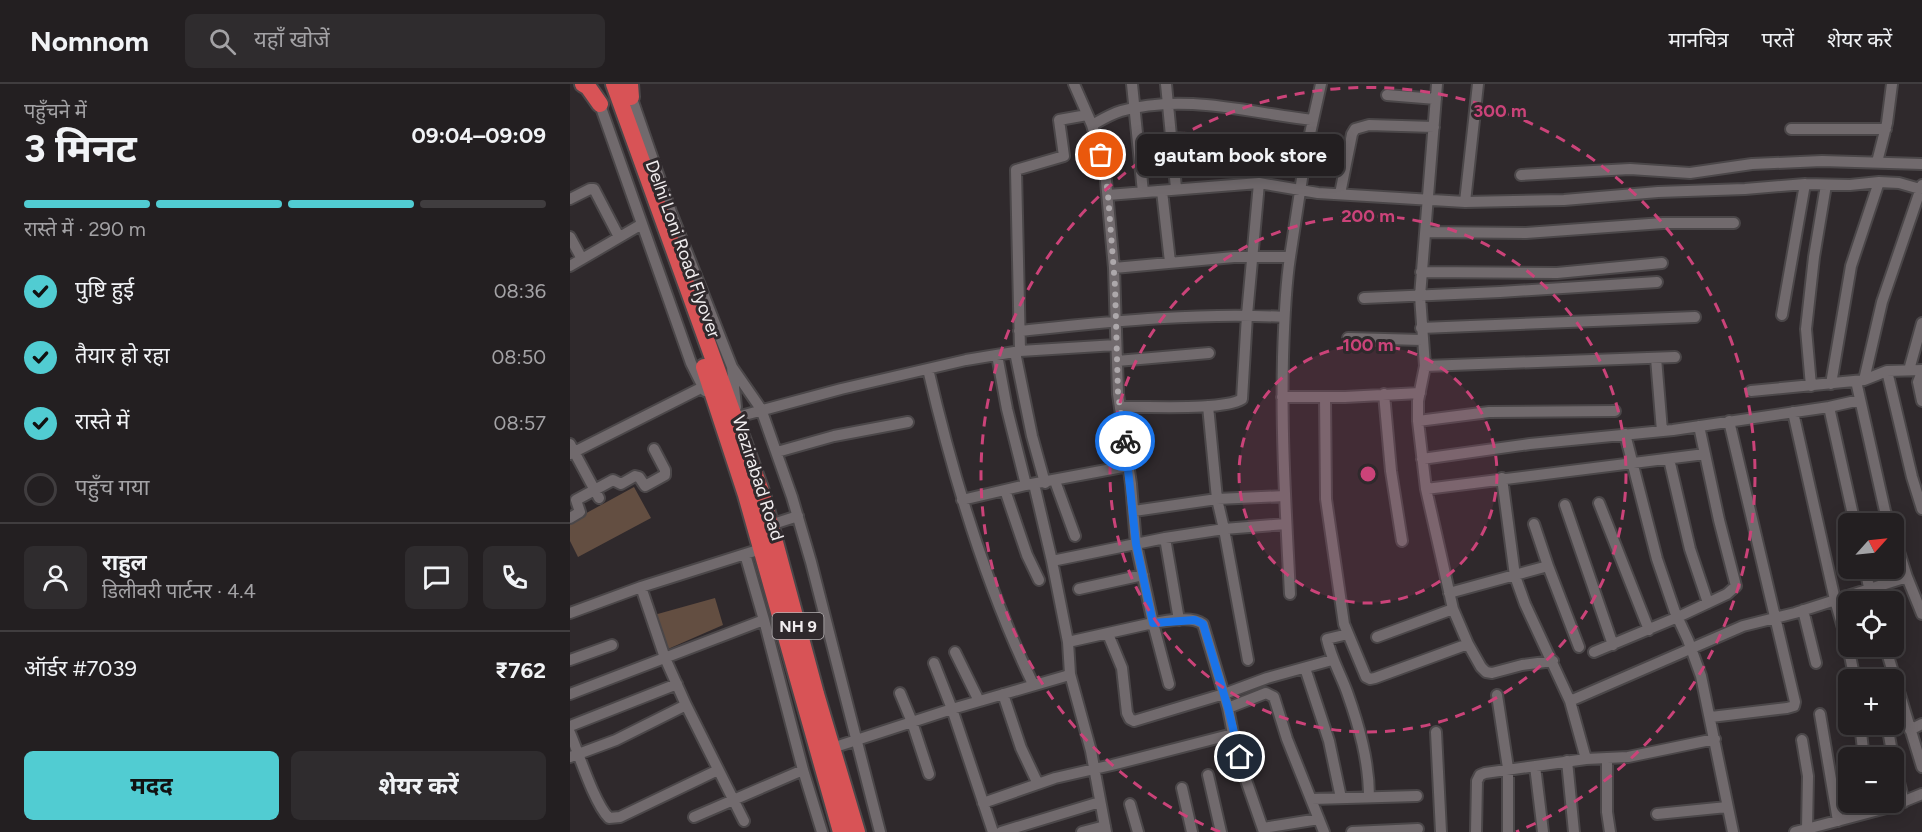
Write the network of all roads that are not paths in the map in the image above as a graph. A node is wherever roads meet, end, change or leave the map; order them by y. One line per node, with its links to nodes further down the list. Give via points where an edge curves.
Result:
1 (583, 84): 15 (highway)
2 (593, 84): 15 (street)
3 (602, 84): 79 (highway, Delhi Loni Road Flyover / NH 9)
4 (614, 84): 79 (highway, Delhi Loni Road Flyover / NH 9)
5 (1074, 84): 18 (street)
6 (1132, 84): 17 (street)
7 (1166, 84): 16 (street)
8 (1320, 84): 19 (street)
9 (1437, 84): 14 (street)
10 (1478, 84): 41 (street)
11 (1892, 84): 22 (street)
12 (629, 88): 79 (street, via 671,212)
13 (1387, 95): 14 (street)
14 (1436, 99): 20 (street)
15 (600, 104): 44 (street)
16 (1168, 105): 17 (street); 19 (street, via 1249,109); 23 (street)
17 (1134, 109): 18 (street); 36 (street)
18 (1090, 120): 37 (street); 64 (street, via 1059,120 1064,156 1016,170)
19 (1313, 120): 24 (street)
20 (1434, 127): 38 (street, via 1369,125 1355,129); 40 (street)
21 (1791, 129): 22 (street)
22 (1886, 129): 25 (street)
23 (1172, 138): 24 (street, via 1265,144); 33 (street)
24 (1306, 152): 34 (street)
25 (1877, 162): 26 (street); 27 (street, via 1779,163 1690,173 1630,169)
26 (1922, 164)
27 (1521, 175)
28 (1879, 182): 31 (street); 32 (street); 81 (street, via 1851,266)
29 (1259, 183): 33 (street); 34 (street); 49 (street)
30 (1805, 184): 31 (street); 41 (street, via 1564,200); 59 (street)
31 (1826, 184): 82 (street, via 1806,329)
32 (1921, 187): 42 (street)
33 (1176, 188): 35 (street)
34 (1299, 189): 38 (street); 48 (street)
35 (1162, 191): 36 (street); 51 (street)
36 (1143, 192): 37 (street)
37 (1108, 195): 53 (street)
38 (1340, 195): 40 (street)
39 (570, 200): 47 (street, via 594,189)
40 (1429, 200): 41 (street); 45 (street)
41 (1465, 202)
42 (1918, 213): 80 (street, via 1882,302)
43 (1734, 223): 45 (street, via 1663,223 1526,233)
44 (642, 224): 47 (street); 79 (street, via 691,363)
45 (1426, 232): 54 (street)
46 (570, 237): 50 (street)
47 (619, 237): 50 (street)
48 (1290, 256): 49 (street); 60 (street)
49 (1253, 257): 51 (street); 58 (street)
50 (574, 260)
51 (1170, 262): 53 (street)
52 (1662, 263): 54 (street, via 1557,273)
53 (1114, 268): 62 (street)
54 (1421, 272): 56 (street)
55 (1657, 282): 56 (street)
56 (1420, 296): 57 (street); 65 (street)
57 (1364, 298)
58 (1247, 315): 60 (street); 62 (street); 90 (street, via 1242,399)
59 (1782, 315)
60 (1284, 316): 86 (street)
61 (1695, 317): 65 (street)
62 (1116, 321): 64 (street); 67 (street)
63 (1922, 323): 76 (street)
64 (1019, 330): 68 (street)
65 (1421, 334): 66 (street); 74 (street)
66 (1348, 338)
67 (1116, 345): 68 (street); 73 (street)
68 (1018, 352): 70 (street); 112 (street)
69 (1209, 353): 73 (street)
70 (997, 355): 75 (street); 112 (street, via 1007,410)
71 (1656, 357): 72 (street); 74 (street); 101 (street)
72 (1675, 357)
73 (1117, 361): 91 (street)
74 (1425, 366): 84 (street)
75 (928, 369): 93 (street); 118 (street)
76 (1909, 370): 77 (street); 78 (street)
77 (1887, 371): 80 (street); 121 (street)
78 (1922, 371): 89 (street, via 1918,382)
79 (715, 374): 93 (street); 99 (highway, Delhi Loni Road Flyover / NH 9); 104 (street)
80 (1860, 380): 81 (street); 88 (street)
81 (1831, 384): 82 (street)
82 (1812, 386): 83 (street)
83 (1751, 391)
84 (1420, 393): 85 (street); 96 (street)
85 (1384, 394): 87 (street); 133 (street)
86 (1282, 396): 87 (street); 116 (street)
87 (1325, 397): 163 (street, via 1326,499)
88 (1860, 400): 92 (street); 124 (street)
89 (1922, 401)
90 (1208, 406): 91 (street); 117 (street)
91 (1120, 407): 110 (street)
92 (1829, 407): 95 (street); 123 (street)
93 (761, 409): 99 (street); 105 (street)
94 (1615, 411): 96 (street, via 1490,412)
95 (1792, 412): 97 (street); 148 (street)
96 (1418, 421): 107 (street)
97 (1729, 421): 100 (street); 157 (street)
98 (908, 422): 105 (street)
99 (733, 424): 129 (highway, Wazirabad Road / NH 9); 135 (highway, Wazirabad Road / NH 9)
100 (1699, 426): 101 (street); 106 (street)
101 (1662, 431): 102 (street)
102 (1625, 434): 107 (street); 109 (street)
103 (654, 449): 115 (street, via 665,475 645,486 639,477 621,484 613,480)
104 (572, 450): 115 (street)
105 (777, 452): 125 (street)
106 (1705, 454): 108 (street); 150 (street, via 1736,586)
107 (1422, 459): 113 (street)
108 (1669, 459): 109 (street); 150 (street, via 1690,549)
109 (1632, 464): 111 (street); 156 (street)
110 (1128, 465): 112 (street); 122 (street)
111 (1502, 478): 113 (street); 140 (street)
112 (1040, 483): 114 (street); 131 (street); 136 (street)
113 (1426, 489): 146 (street)
114 (1005, 490): 118 (street); 142 (street)
115 (597, 494): 126 (street, via 576,500 580,512)
116 (1285, 496): 117 (street); 127 (street)
117 (1217, 499): 122 (street); 130 (street)
118 (962, 501): 184 (street, via 995,598)
119 (1599, 503): 161 (street)
120 (1565, 505): 168 (street)
121 (1922, 509)
122 (1134, 511): 134 (street)
123 (1853, 513)
124 (1886, 513)
125 (798, 516): 129 (street); 206 (street)
126 (570, 518)
127 (1286, 524): 130 (street); 147 (street)
128 (1534, 524): 137 (street)
129 (771, 525): 208 (highway, Wazirabad Road / NH 9)
130 (1224, 529): 132 (street); 176 (street)
131 (1075, 536)
132 (1165, 538): 134 (street); 159 (street)
133 (1402, 541)
134 (1136, 544): 136 (street); 139 (street)
135 (753, 551): 143 (street); 158 (street); 243 (highway, Wazirabad Road / NH 9)
136 (1052, 561): 165 (street)
137 (1548, 566): 140 (street); 169 (street)
138 (1904, 568): 141 (street)
139 (1143, 575): 144 (street); 160 (street)
140 (1515, 576): 146 (street); 178 (street)
141 (1907, 577): 145 (street); 155 (street)
142 (1039, 580)
143 (641, 587): 154 (street); 174 (street)
144 (1078, 589)
145 (1880, 591)
146 (1449, 593): 151 (street)
147 (1290, 594)
148 (1835, 600): 149 (street); 152 (street); 153 (street)
149 (1838, 600)
150 (1708, 603): 156 (street)
151 (1453, 609): 164 (street); 166 (street)
152 (1803, 610): 157 (street); 180 (street)
153 (1838, 611)
154 (570, 613)
155 (1922, 614)
156 (1677, 617): 161 (street); 170 (street)
157 (1774, 617): 170 (street); 197 (street, via 1794,706)
158 (764, 620): 174 (street); 217 (street)
159 (1179, 620): 160 (street); 189 (street, via 1203,624)
160 (1153, 623): 162 (street); 185 (street)
161 (1649, 630): 168 (street)
162 (1108, 634): 165 (street); 189 (street, via 1122,668 1127,713 1134,722)
163 (1348, 634): 166 (street, via 1370,679); 177 (street, via 1327,639)
164 (1377, 638)
165 (1068, 642): 182 (street)
166 (1468, 644): 178 (street, via 1486,672)
167 (612, 645): 175 (street)
168 (1613, 645): 172 (street)
169 (1579, 647)
170 (1691, 649): 192 (street); 197 (street)
171 (955, 652): 191 (street)
172 (1594, 652)
173 (1889, 657): 201 (street)
174 (665, 658): 183 (street); 187 (street)
175 (570, 660)
176 (1248, 660)
177 (1332, 660): 181 (street); 225 (street, via 1356,717)
178 (1553, 661): 192 (street)
179 (934, 663): 195 (street)
180 (1816, 663)
181 (1305, 668): 189 (street); 226 (street, via 1329,741)
182 (1070, 674): 184 (street); 218 (street)
183 (677, 684): 193 (street); 200 (street)
184 (1034, 684): 188 (street)
185 (1169, 684)
186 (900, 693): 198 (street)
187 (570, 694)
188 (1003, 694): 191 (street); 221 (street)
189 (1224, 694): 194 (street)
190 (1497, 695): 215 (street)
191 (979, 701): 195 (street)
192 (1570, 701): 211 (street)
193 (686, 705): 209 (street, via 616,740); 216 (street)
194 (1228, 708): 204 (street); 227 (street, via 1266,693 1274,697)
195 (952, 709): 198 (street); 231 (street)
196 (1820, 714): 239 (street)
197 (1711, 717): 205 (street)
198 (912, 722): 206 (street); 219 (street)
199 (1922, 724): 201 (street)
200 (570, 726)
201 (1910, 730): 214 (street)
202 (1436, 732): 255 (street)
203 (570, 733): 209 (street)
204 (1233, 734): 218 (street); 244 (street)
205 (1715, 739): 210 (street); 233 (street)
206 (856, 740): 208 (street); 246 (street)
207 (1802, 740): 242 (street, via 1808,776)
208 (832, 748): 243 (highway, Wazirabad Road / NH 9)
209 (574, 755): 216 (street, via 609,818 620,818)
210 (1606, 758): 211 (street); 260 (street)
211 (1586, 759): 212 (street)
212 (1567, 761): 213 (street); 259 (street)
213 (1535, 766): 215 (street); 258 (street)
214 (1922, 767)
215 (1508, 768): 256 (street, via 1480,775); 257 (street)
216 (718, 770): 228 (street)
217 (803, 770): 228 (street); 245 (street)
218 (1094, 770): 221 (street); 229 (street)
219 (929, 774)
220 (1208, 775): 252 (street)
221 (1038, 784): 231 (street)
222 (1182, 788): 251 (street)
223 (1922, 794): 230 (street)
224 (1417, 796): 225 (street)
225 (1369, 797): 226 (street)
226 (1341, 798): 227 (street)
227 (1312, 799): 237 (street)
228 (735, 801): 236 (street); 238 (street)
229 (1100, 802): 240 (street); 248 (street)
230 (1904, 802)
231 (983, 803): 247 (street)
232 (1130, 804): 250 (street)
233 (1727, 807): 235 (street); 261 (street)
234 (1859, 813): 239 (street)
235 (1657, 814)
236 (694, 818)
237 (1319, 819): 244 (street); 253 (street)
238 (744, 821)
239 (1838, 821): 242 (street)
240 (1106, 829): 249 (street)
241 (1418, 829): 254 (street)
242 (1807, 829): 262 (street)
243 (848, 830)
244 (1264, 830)
245 (822, 832)
246 (880, 832)
247 (993, 832)
248 (1001, 832)
249 (1082, 832)
250 (1138, 832)
251 (1192, 832)
252 (1221, 832)
253 (1324, 832)
254 (1352, 832)
255 (1441, 832)
256 (1476, 832)
257 (1508, 832)
258 (1543, 832)
259 (1574, 832)
260 (1610, 832)
261 (1733, 832)
262 (1795, 832)

